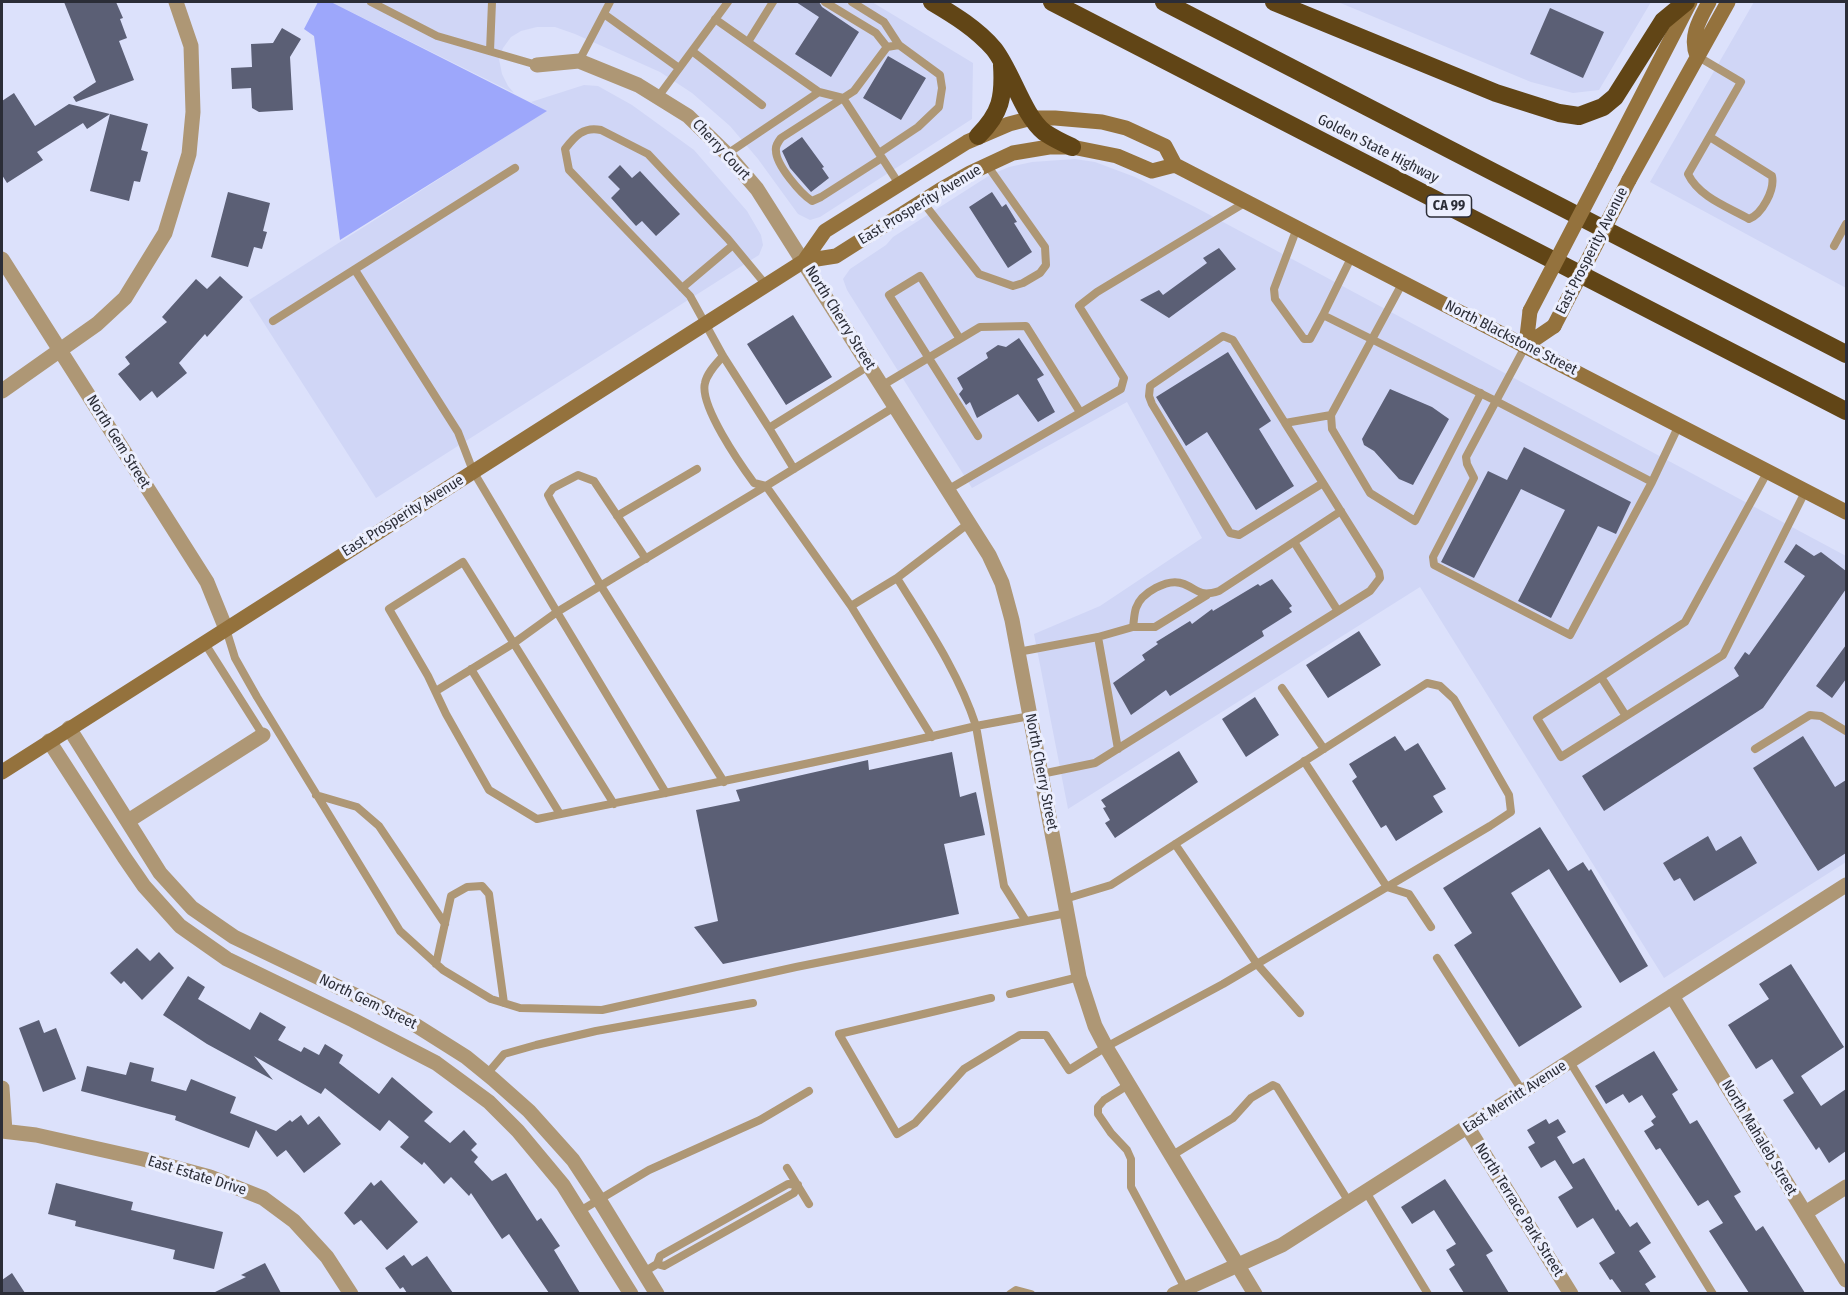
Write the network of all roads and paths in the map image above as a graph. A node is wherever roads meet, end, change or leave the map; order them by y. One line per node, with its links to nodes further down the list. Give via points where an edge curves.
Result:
1 (176, 2): 62 (street, via 191,46 193,112 189,154 176,202 165,233 125,298 98,324)
2 (371, 2): 22 (lane, via 437,36)
3 (492, 2): 22 (lane)
4 (610, 2): 17 (lane)
5 (728, 2): 18 (lane)
6 (773, 2): 19 (lane)
7 (825, 2): 21 (lane, via 876,33)
8 (852, 2): 20 (lane, via 884,22)
9 (932, 2): 25 (highway, via 970,26)
10 (1052, 2): 72 (highway, Golden State Highway / CA 99)
11 (1164, 2): 63 (highway)
12 (1274, 2): 13 (highway, via 1496,93 1579,116 1604,107 1616,97 1663,21)
13 (1686, 2)
14 (1690, 2): 61 (main road, East Prosperity Avenue, bridge, via 1530,311)
15 (1709, 2): 24 (main road, via 1694,37)
16 (1728, 2): 24 (main road, East Prosperity Avenue)
17 (604, 14): 26 (lane); 28 (lane)
18 (715, 20): 19 (lane); 23 (lane)
19 (748, 42): 29 (lane)
20 (899, 45): 21 (lane); 38 (lane, via 940,75 939,107)
21 (887, 47): 31 (lane, via 854,91)
22 (490, 51): 27 (lane)
23 (692, 51): 28 (lane); 32 (lane)
24 (1697, 56): 35 (lane, via 1741,82); 61 (main road, East Prosperity Avenue, bridge, via 1554,326)
25 (1001, 60): 33 (highway); 34 (highway, via 1002,99 991,123)
26 (579, 61): 27 (street, Cherry Court); 30 (street, Cherry Court)
27 (537, 65)
28 (679, 68): 30 (lane)
29 (819, 92): 31 (lane); 37 (lane)
30 (658, 97): 37 (street, Cherry Court, via 688,116)
31 (843, 98): 38 (lane); 38 (lane, via 789,131 777,144 776,153 794,184 812,201)
32 (762, 105)
33 (1032, 118): 34 (main road, East Prosperity Avenue); 36 (highway, via 1042,131); 40 (main road, North Blackstone Street, via 1075,118 1126,129 1165,146)
34 (978, 136): 42 (main road, East Prosperity Avenue)
35 (1710, 137): 35 (lane, via 1688,174 1692,183 1701,192 1753,218 1773,185 1772,176)
36 (1072, 147): 39 (main road, East Prosperity Avenue, via 1028,150); 40 (main road, via 1117,156 1152,171)
37 (727, 154): 51 (street, Cherry Court, via 758,189)
38 (881, 156): 42 (lane)
39 (987, 165): 43 (main road, East Prosperity Avenue); 43 (lane, via 1045,247 1046,265 1040,273 1013,286 979,274)
40 (1174, 165): 44 (main road, North Blackstone Street)
41 (515, 168): 52 (lane)
42 (899, 184): 51 (main road, East Prosperity Avenue, via 825,231)
43 (922, 201): 51 (main road, East Prosperity Avenue, via 836,256)
44 (1246, 202): 46 (main road, North Blackstone Street); 73 (lane, via 1079,306 1124,378 1121,389)
45 (1846, 224): 48 (lane)
46 (1297, 228): 49 (main road, North Blackstone Street); 56 (lane, via 1274,289 1275,299 1304,339 1310,339)
47 (733, 245): 54 (lane); 55 (lane); 55 (lane, via 648,154 601,130 592,128 574,137 566,149 569,170)
48 (1834, 246)
49 (1352, 256): 53 (main road, North Blackstone Street); 56 (lane)
50 (2, 259): 62 (street, North Gem Street)
51 (804, 261): 54 (main road, East Prosperity Avenue); 66 (street, North Cherry Street)
52 (355, 270): 57 (lane); 81 (lane, via 458,432)
53 (1403, 282): 60 (lane); 61 (main road, North Blackstone Street)
54 (766, 285): 58 (main road, East Prosperity Avenue)
55 (682, 288): 58 (lane)
56 (1323, 315): 60 (lane)
57 (273, 321)
58 (705, 324): 64 (lane); 81 (main road, East Prosperity Avenue)
59 (960, 339): 65 (lane); 65 (lane, via 920,276 904,285 889,295); 73 (lane, via 980,327 1026,326)
60 (1372, 340): 69 (lane); 74 (lane)
61 (1526, 345): 70 (lane); 76 (main road, North Blackstone Street)
62 (60, 351): 68 (street); 101 (street, North Gem Street, via 207,582)
63 (1846, 354)
64 (723, 356): 77 (lane); 85 (lane, via 706,379 705,399 739,463 754,483)
65 (929, 357): 67 (lane); 78 (lane)
66 (870, 365): 67 (street, North Cherry Street); 77 (lane)
67 (883, 385): 71 (street, North Cherry Street)
68 (2, 391)
69 (1481, 393): 70 (lane); 74 (lane, via 1415,521 1370,494 1332,429)
70 (1496, 400): 83 (lane); 83 (lane, via 1466,457 1474,478 1433,562 1536,619 1567,635 1572,633)
71 (896, 406): 80 (lane); 86 (street, North Cherry Street)
72 (1846, 411)
73 (1080, 412): 86 (lane)
74 (1331, 415): 75 (lane)
75 (1285, 423): 84 (lane); 84 (lane, via 1229,337 1216,340 1150,386 1152,404 1230,533 1239,535)
76 (1679, 425): 82 (main road, North Blackstone Street); 83 (lane)
77 (769, 428): 80 (lane)
78 (978, 436)
79 (697, 469): 90 (lane)
80 (794, 469): 85 (lane)
81 (473, 471): 99 (lane); 101 (main road, East Prosperity Avenue)
82 (1768, 471): 87 (main road, North Blackstone Street); 107 (lane, via 1685,622)
83 (1652, 482)
84 (1323, 483): 88 (lane)
85 (766, 486): 93 (lane); 97 (lane)
86 (949, 489): 91 (street, North Cherry Street)
87 (1806, 490): 89 (main road, North Blackstone Street); 111 (lane, via 1723,655)
88 (1341, 511): 92 (lane); 98 (lane, via 1380,578 1370,591)
89 (1846, 512)
90 (617, 516): 93 (lane); 95 (lane, via 594,481 587,477 578,475 553,488 548,495)
91 (969, 523): 94 (lane); 105 (street, North Cherry Street, via 1002,583)
92 (1294, 542): 96 (lane); 98 (lane)
93 (646, 559): 95 (lane)
94 (897, 578): 97 (lane); 112 (lane, via 967,700)
95 (601, 586): 99 (lane); 124 (lane)
96 (1207, 595): 100 (lane, via 1155,627); 100 (lane, via 1174,582 1152,590 1136,607)
97 (852, 606): 116 (lane)
98 (1338, 611): 118 (lane)
99 (557, 612): 104 (lane); 125 (lane)
100 (1132, 627): 102 (lane)
101 (226, 629): 103 (main road, East Prosperity Avenue); 126 (lane, via 235,658)
102 (1098, 637): 105 (lane); 118 (lane)
103 (204, 642): 113 (main road, East Prosperity Avenue); 115 (lane)
104 (514, 643): 106 (lane); 109 (lane, via 463,562 389,609); 127 (lane)
105 (1018, 652): 110 (street, North Cherry Street)
106 (471, 669): 109 (lane); 128 (lane)
107 (1601, 677): 111 (lane); 111 (lane, via 1537,718 1561,757)
108 (1282, 688): 119 (lane)
109 (436, 691): 128 (lane, via 489,790 537,819)
110 (1030, 716): 112 (lane); 123 (street, North Cherry Street)
111 (1626, 716)
112 (976, 726): 116 (lane); 134 (lane, via 1004,886)
113 (69, 728): 117 (main road, East Prosperity Avenue); 129 (street, North Gem Street)
114 (1846, 731): 120 (lane, via 1821,716 1810,715)
115 (263, 735): 129 (street)
116 (932, 737): 124 (lane)
117 (50, 741): 122 (main road, East Prosperity Avenue); 164 (street, North Gem Street, via 131,867 180,926 227,959 446,1070 489,1102 518,1131)
118 (1118, 749): 123 (lane, via 1095,764)
119 (1324, 749): 121 (lane); 132 (lane, via 1427,683 1440,686 1454,699 1509,795 1511,812)
120 (1755, 749)
121 (1304, 761): 130 (lane); 132 (lane)
122 (2, 772)
123 (1041, 774): 133 (street, North Cherry Street)
124 (724, 782): 125 (lane)
125 (666, 793): 127 (lane)
126 (316, 795): 135 (lane, via 357,807 379,826); 138 (lane, via 400,931)
127 (614, 804): 128 (lane)
128 (560, 814)
129 (128, 821): 149 (street, North Gem Street, via 170,886 211,922 234,937 409,1021)
130 (1175, 844): 133 (lane, via 1111,885); 139 (lane)
131 (1846, 885): 142 (street, East Merritt Avenue)
132 (1387, 887): 136 (lane, via 1409,894); 139 (lane)
133 (1066, 906): 134 (lane); 140 (street, North Cherry Street)
134 (1026, 921): 144 (lane, via 602,1010 520,1008)
135 (445, 924): 138 (lane); 144 (lane, via 451,896 467,887 482,886 489,894)
136 (1431, 927)
137 (1437, 958): 153 (lane)
138 (436, 964): 144 (lane)
139 (1257, 964): 146 (lane); 147 (lane)
140 (1079, 977): 141 (lane); 147 (street, North Cherry Street)
141 (1010, 994)
142 (1672, 996): 148 (street, East Merritt Avenue); 165 (street, North Mahaleb Street)
143 (991, 998): 147 (lane, via 839,1034 897,1134 915,1123 964,1069 1020,1035 1046,1035 1069,1070)
144 (504, 1003)
145 (753, 1003): 149 (lane, via 536,1045 504,1054)
146 (1300, 1013)
147 (1106, 1047): 150 (street, North Cherry Street)
148 (1570, 1062): 153 (street, East Merritt Avenue); 178 (lane)
149 (487, 1074): 161 (street, North Gem Street, via 556,1140)
150 (1128, 1085): 156 (street, North Cherry Street); 169 (lane, via 1104,1100 1098,1114 1127,1150 1131,1159 1131,1187)
151 (2, 1088): 155 (street)
152 (809, 1091): 161 (lane, via 760,1120 650,1170)
153 (1523, 1092): 154 (street, East Merritt Avenue)
154 (1468, 1128): 160 (street, East Merritt Avenue); 177 (street, North Terrace Park Street)
155 (3, 1131): 170 (street, East Estate Drive, via 143,1159 210,1177 263,1197 307,1235)
156 (1171, 1156): 162 (lane, via 1233,1118 1251,1098 1273,1085); 166 (street, North Cherry Street)
157 (787, 1168): 158 (lane)
158 (798, 1185): 163 (lane); 167 (lane, via 788,1184 660,1256 657,1264)
159 (1846, 1187): 165 (street)
160 (1366, 1192): 162 (street, East Merritt Avenue); 176 (lane)
161 (600, 1201): 164 (lane); 167 (street, North Gem Street)
162 (1349, 1202): 166 (street, East Merritt Avenue, via 1282,1245)
163 (809, 1204)
164 (580, 1211): 171 (street, North Gem Street)
165 (1805, 1213): 168 (street, North Mahaleb Street)
166 (1237, 1265): 169 (street, East Merritt Avenue); 175 (street, North Cherry Street)
167 (644, 1272): 172 (street, North Gem Street)
168 (1846, 1280)
169 (1179, 1291)
170 (351, 1293)
171 (631, 1293)
172 (657, 1293)
173 (1010, 1293): 174 (lane)
174 (1031, 1293)
175 (1255, 1293)
176 (1428, 1293)
177 (1571, 1293)
178 (1713, 1293)

